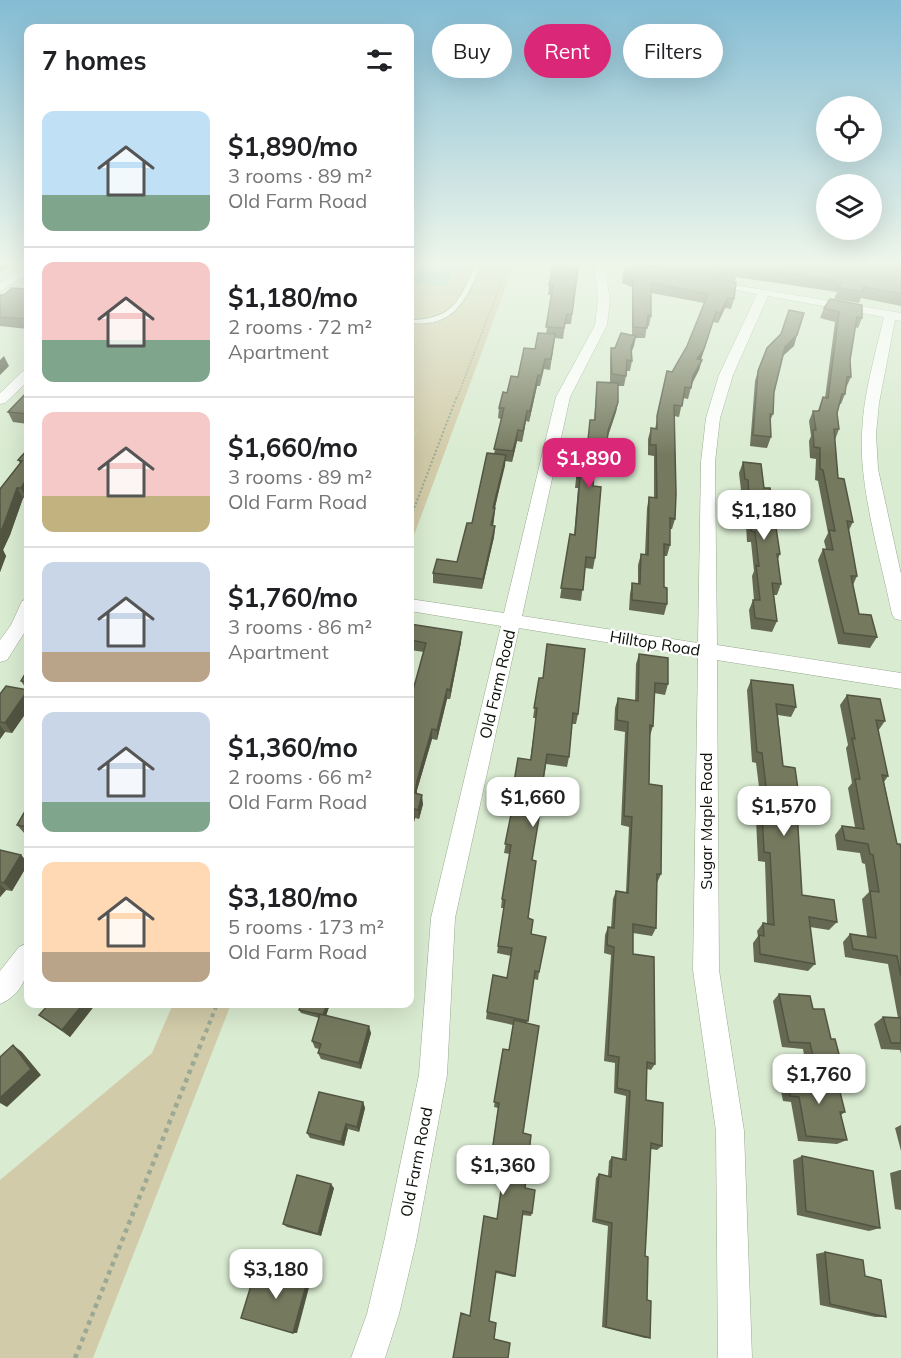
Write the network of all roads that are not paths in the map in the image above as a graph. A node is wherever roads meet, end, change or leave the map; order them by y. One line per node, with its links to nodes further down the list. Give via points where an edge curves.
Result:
1 (599, 328): 10 (street, Old Farm Road, via 563,397)
2 (747, 328): 11 (street, Sugar Maple Road, via 726,375 713,418 708,462)
3 (893, 328): 6 (street, via 872,403 869,434 870,469)
4 (24, 378): 5 (street)
5 (0, 400)
6 (894, 553): 8 (street)
7 (414, 606): 10 (street, Hilltop Road)
8 (901, 614)
9 (24, 615): 12 (street)
10 (511, 621): 11 (street, Hilltop Road); 16 (street, Old Farm Road, via 443,918 433,1075 400,1242)
11 (706, 651): 13 (street, Hilltop Road); 17 (street, Sugar Maple Road, via 706,970 730,1131)
12 (0, 655)
13 (901, 681)
14 (24, 961): 15 (street)
15 (0, 990)
16 (368, 1358)
17 (735, 1358)

